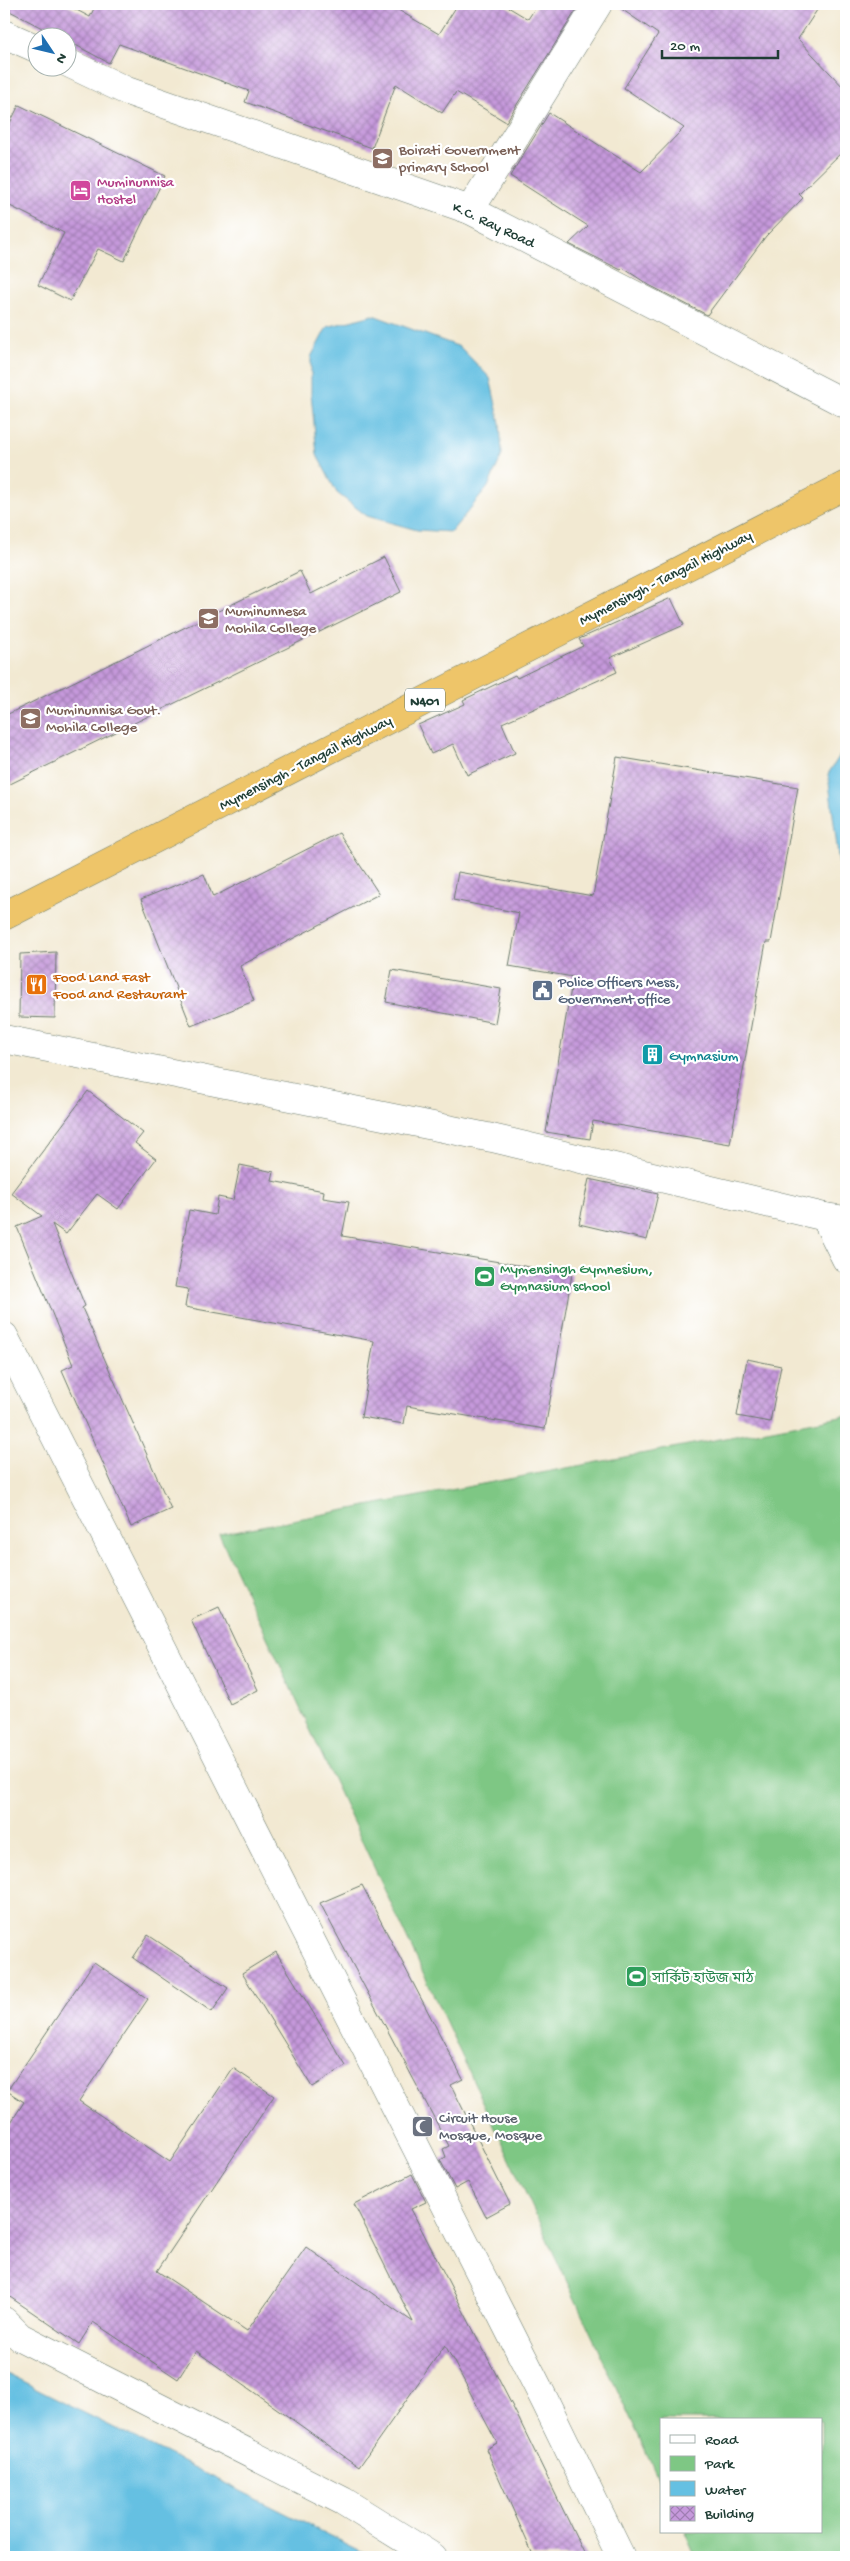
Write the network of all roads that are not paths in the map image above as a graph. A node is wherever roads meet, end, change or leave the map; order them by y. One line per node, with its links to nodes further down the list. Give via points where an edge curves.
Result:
1 (598, 4): 5 (street)
2 (4, 34): 3 (street)
3 (28, 45)
4 (78, 68): 5 (street, K.C. Ray Road, via 127,91)
5 (470, 210): 6 (street, K.C. Ray Road)
6 (846, 404)
7 (846, 485): 8 (highway, Mymensingh - Tangail Highway / N401)
8 (4, 916)
9 (4, 1039): 10 (street, via 492,1138)
10 (836, 1218): 11 (street)
11 (846, 1259)
12 (4, 1336): 15 (street, via 545,2401)
13 (4, 2321): 14 (street, via 20,2337 343,2501)
14 (433, 2557)
15 (621, 2557)

